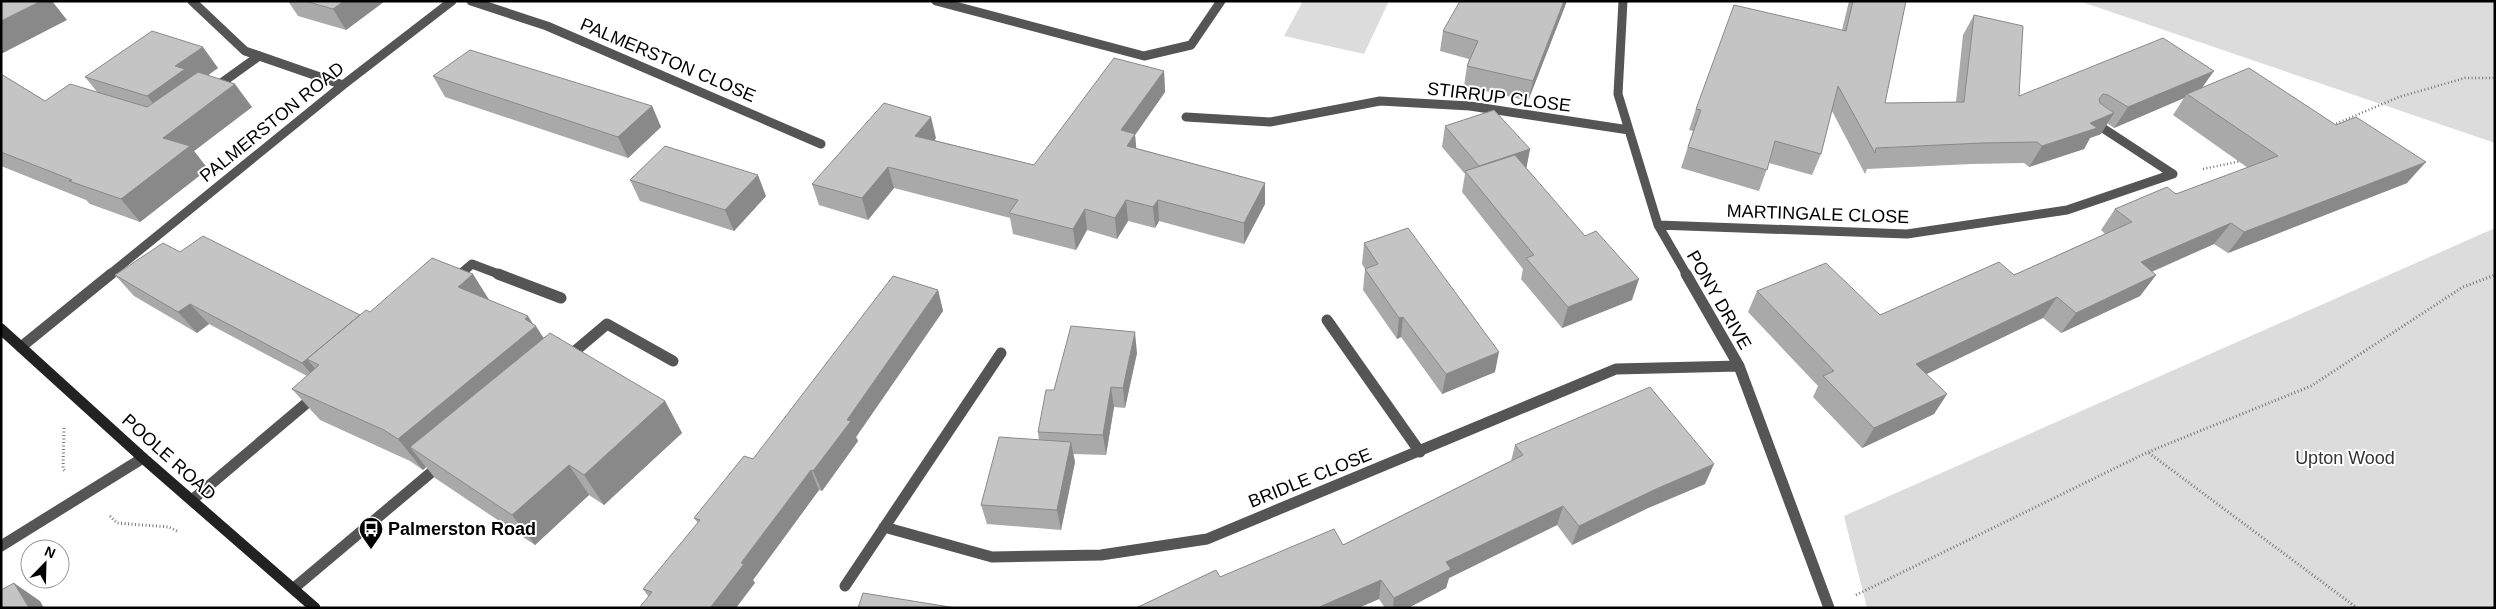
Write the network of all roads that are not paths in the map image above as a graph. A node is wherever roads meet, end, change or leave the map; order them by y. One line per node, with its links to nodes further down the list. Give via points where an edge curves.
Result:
1 (192, 1): 7 (street, via 245,51)
2 (452, 1): 8 (street, PALMERSTON ROAD)
3 (471, 1): 13 (street, PALMERSTON CLOSE, via 547,26)
4 (936, 1): 5 (street, via 1144,56 1191,45)
5 (1221, 1)
6 (1623, 1): 12 (street, PONY DRIVE, via 1618,94)
7 (259, 56): 8 (street); 9 (street)
8 (343, 85): 19 (street, PALMERSTON ROAD)
9 (204, 96)
10 (1186, 118): 12 (street, STIRRUP CLOSE, via 1270,122 1380,102 1470,106)
11 (2092, 121): 14 (street, MARTINGALE CLOSE, via 2173,174 2067,210 1907,234)
12 (1629, 130): 14 (street, PONY DRIVE)
13 (821, 144)
14 (1658, 225): 23 (street, PONY DRIVE)
15 (442, 289): 16 (street, via 472,264)
16 (561, 298)
17 (1327, 320): 25 (street)
18 (1, 329): 19 (main road, POOLE ROAD)
19 (21, 347): 27 (main road, POOLE ROAD)
20 (1002, 352): 29 (street)
21 (673, 361): 22 (street, via 608,324)
22 (563, 362)
23 (1739, 366): 25 (street, BRIDLE CLOSE, via 1616,369); 34 (street, PONY DRIVE)
24 (320, 392): 28 (street)
25 (1420, 452): 29 (street, BRIDLE CLOSE, via 1207,539 1101,555 992,557)
26 (450, 456): 32 (street)
27 (143, 458): 28 (main road, POOLE ROAD); 30 (street)
28 (192, 500): 32 (main road, POOLE ROAD)
29 (884, 527): 31 (street)
30 (1, 546)
31 (845, 586)
32 (294, 588): 33 (main road, POOLE ROAD)
33 (315, 608)
34 (1829, 608)

